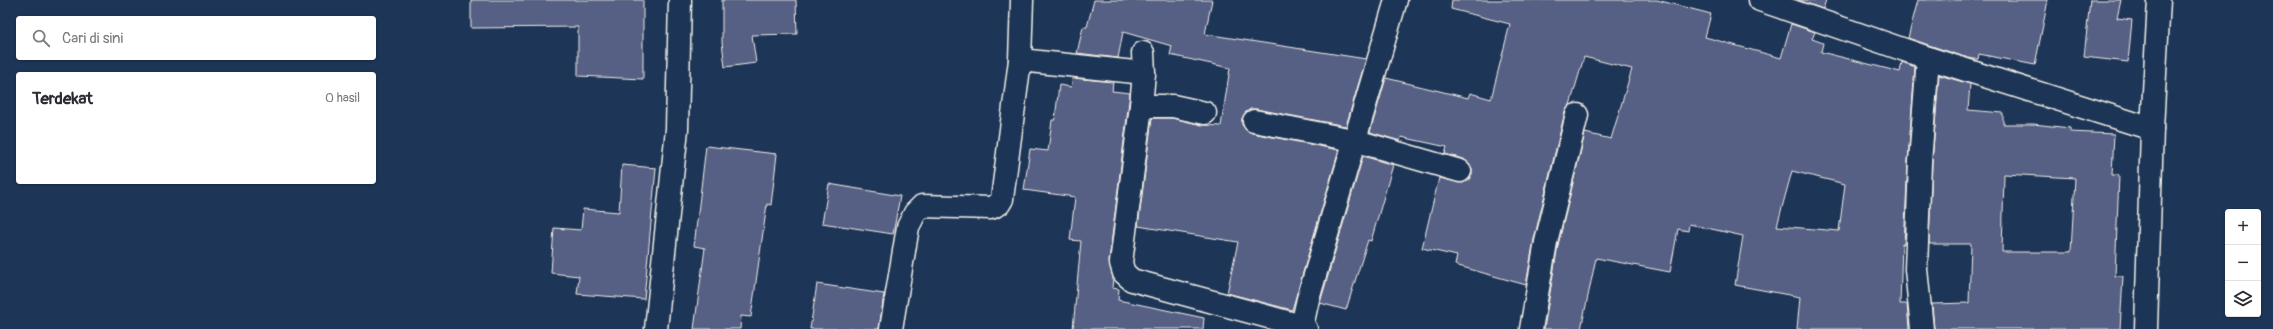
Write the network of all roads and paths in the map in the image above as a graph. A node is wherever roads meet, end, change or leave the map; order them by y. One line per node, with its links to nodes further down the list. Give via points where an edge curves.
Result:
1 (680, 0): 16 (street, via 677,129)
2 (1022, 0): 7 (street)
3 (1396, 0): 13 (street)
4 (1760, 0): 6 (street)
5 (2159, 0): 12 (street)
6 (1928, 58): 12 (street); 19 (street, via 1920,162 1916,269)
7 (1020, 60): 8 (street, via 1143,63); 17 (street, via 1002,199 991,208 922,206 915,213 908,227)
8 (1141, 106): 9 (street, via 1173,106); 15 (street, via 1121,263 1124,273 1132,280)
9 (1205, 113)
10 (1577, 116): 18 (street, via 1546,242)
11 (1254, 121): 13 (street)
12 (2152, 129): 20 (street)
13 (1353, 140): 14 (street); 15 (street, via 1308,299)
14 (1460, 170)
15 (1304, 327)
16 (656, 329)
17 (891, 329)
18 (1531, 329)
19 (1922, 329)
20 (2146, 329)

